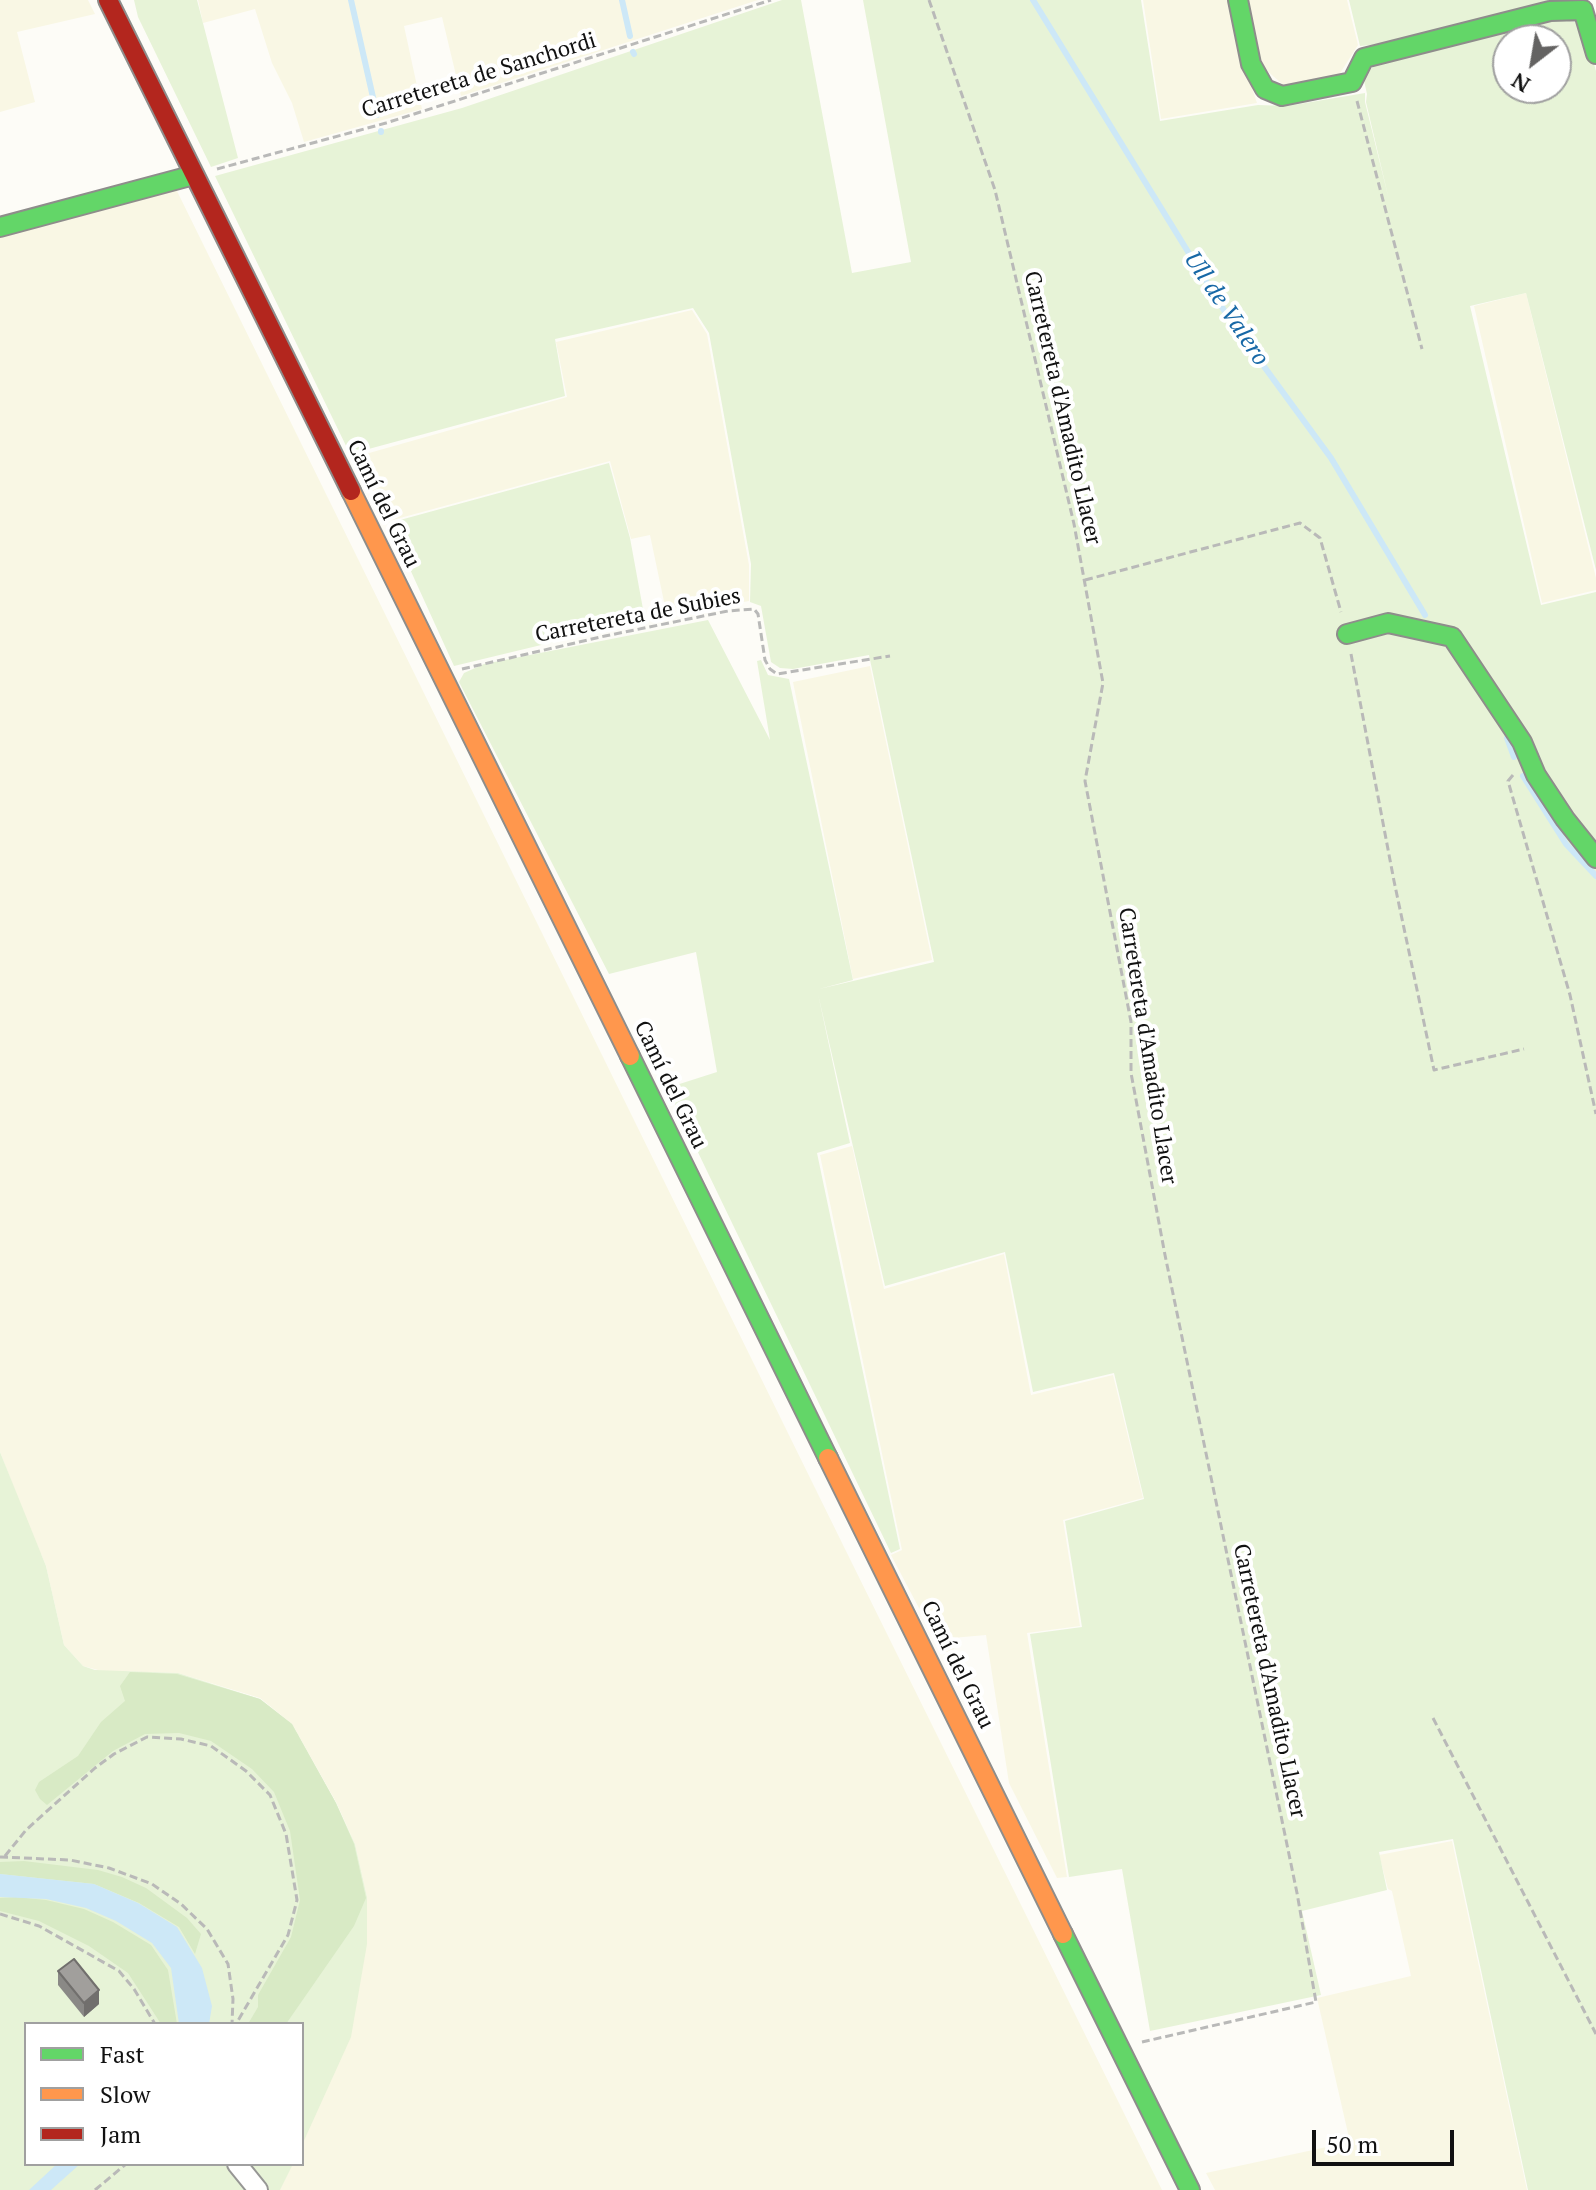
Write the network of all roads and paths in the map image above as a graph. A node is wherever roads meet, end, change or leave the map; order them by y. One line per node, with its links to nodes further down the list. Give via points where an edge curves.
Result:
1 (108, 0): 7 (street, Camí del Grau)
2 (771, 0): 7 (path, Carretereta de Sanchordi, via 386,123)
3 (929, 0): 10 (path, Carretereta d'Amadito Llacer, via 995,190)
4 (1238, 0): 6 (street, via 1251,64 1265,89 1282,96)
5 (1596, 54): 6 (street, via 1583,10 1550,11 1364,58)
6 (1352, 82): 9 (path)
7 (194, 175): 8 (street); 13 (street, Camí del Grau)
8 (0, 227)
9 (1422, 349)
10 (1084, 580): 11 (path, via 1300,523 1320,538); 25 (path, Carretereta d'Amadito Llacer, via 1103,683 1085,781 1131,1022 1131,1073 1316,2002)
11 (1347, 634): 14 (street, via 1388,623 1452,637); 16 (path, via 1434,1070)
12 (890, 656): 13 (path, Carretereta de Subies, via 777,674 765,660 754,609)
13 (441, 674): 25 (street, Camí del Grau)
14 (1528, 756): 15 (street, via 1565,819); 17 (path, via 1508,781 1570,995)
15 (1596, 858)
16 (1524, 1049)
17 (1596, 1114)
18 (1433, 1718): 24 (path)
19 (3, 1856): 22 (path, via 109,1868 152,1884 181,1904 207,1929 228,1964); 23 (path, via 95,1768 147,1737 211,1746 246,1771 270,1795 286,1834 297,1900 288,1935)
20 (0, 1914): 21 (path, via 39,1926 119,1971)
21 (154, 2022)
22 (234, 2022)
23 (235, 2022)
24 (1596, 2034)
25 (1119, 2047): 30 (street, Camí del Grau)
26 (124, 2166): 28 (path)
27 (239, 2166): 29 (street)
28 (95, 2190)
29 (258, 2190)
30 (1190, 2190)

